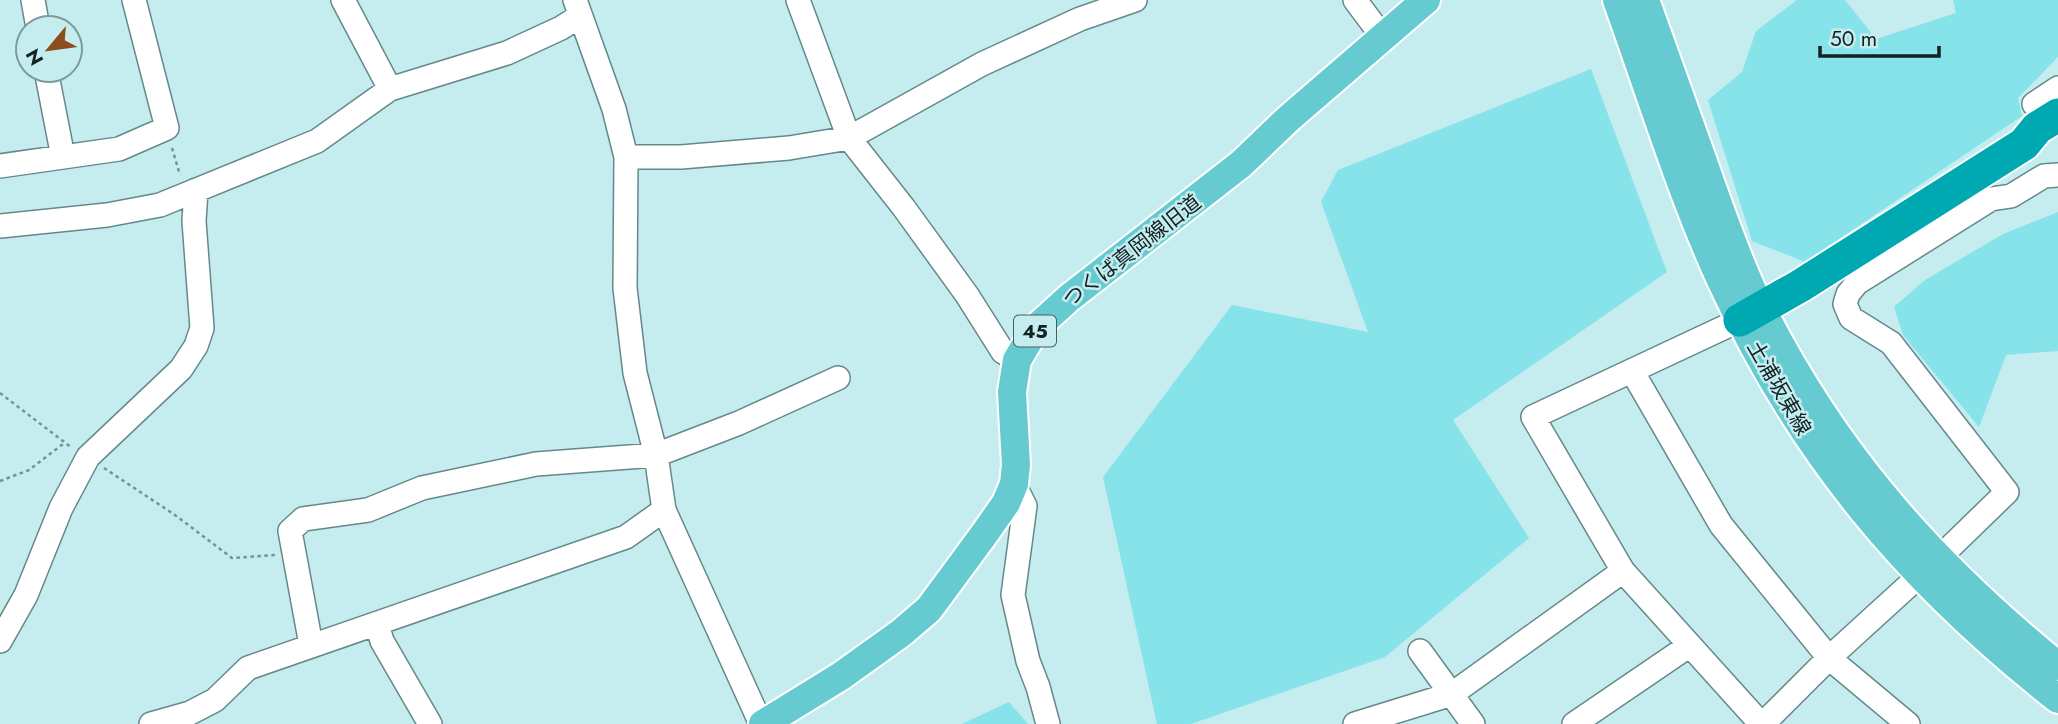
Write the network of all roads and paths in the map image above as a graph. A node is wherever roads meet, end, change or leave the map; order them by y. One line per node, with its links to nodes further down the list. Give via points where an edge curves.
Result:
1 (134, 0): 15 (street)
2 (343, 0): 13 (street)
3 (798, 0): 17 (street)
4 (1135, 0): 17 (street, via 1080,19 982,64)
5 (1355, 0): 10 (street)
6 (1426, 0): 10 (main road, つくば真岡線旧道 / 45)
7 (1617, 0): 25 (main road, 土浦坂東線, via 1700,231)
8 (1645, 0): 25 (main road, 土浦坂東線)
9 (578, 8): 13 (street, via 561,28 507,53); 20 (street, via 614,108)
10 (1382, 36): 26 (main road, つくば真岡線旧道 / 45, via 1241,164 1069,298 1037,328)
11 (49, 84): 19 (street)
12 (2058, 88): 14 (street)
13 (390, 89): 23 (street, via 317,141)
14 (2046, 110): 18 (highway)
15 (167, 128): 19 (street, via 119,149); 23 (path)
16 (2058, 132): 18 (highway, via 2044,141)
17 (849, 138): 20 (street, via 775,150); 26 (street, via 952,274 1003,352)
18 (2024, 144): 25 (highway)
19 (63, 157): 21 (street)
20 (626, 157): 31 (street, via 625,288 635,373)
21 (0, 166)
22 (2058, 175): 37 (street, via 2044,176 2011,196 1991,199 1848,294 1845,304 1851,318 1891,343 2007,492)
23 (191, 192): 24 (street, via 160,205 107,215); 32 (street, via 202,328 196,346 181,369)
24 (0, 226)
25 (1751, 314): 27 (street); 37 (main road, 土浦坂東線)
26 (1017, 359): 34 (main road, つくば真岡線旧道 / 45)
27 (1632, 371): 38 (street, via 1533,417); 44 (street, via 1721,525)
28 (838, 378): 31 (street)
29 (0, 394): 30 (path)
30 (63, 444): 32 (path); 33 (path, via 29,470)
31 (656, 455): 35 (street); 36 (street, via 536,464 422,488 368,510 303,519 290,531)
32 (88, 457): 36 (path, via 232,558); 40 (street, via 61,508 26,595)
33 (0, 481)
34 (1014, 484): 50 (main road, つくば真岡線旧道 / 45, via 1006,503 929,609 852,669); 51 (street, via 1025,506 1013,595)
35 (664, 510): 39 (street, via 626,537); 50 (street)
36 (293, 554): 41 (street)
37 (1929, 567): 44 (street); 45 (main road, 土浦坂東線); 47 (main road, 土浦坂東線, via 1964,620)
38 (1623, 571): 42 (street); 46 (street)
39 (377, 624): 41 (street); 49 (street, via 382,641)
40 (0, 641)
41 (311, 645): 48 (street, via 248,668 215,700)
42 (1690, 645): 54 (street); 55 (street)
43 (1420, 651): 46 (street)
44 (1829, 658): 55 (street); 56 (street)
45 (2058, 666)
46 (1452, 694): 52 (street); 53 (street)
47 (2058, 699)
48 (152, 724)
49 (430, 724)
50 (762, 724)
51 (1048, 724)
52 (1355, 724)
53 (1474, 724)
54 (1574, 724)
55 (1762, 724)
56 (1908, 724)

